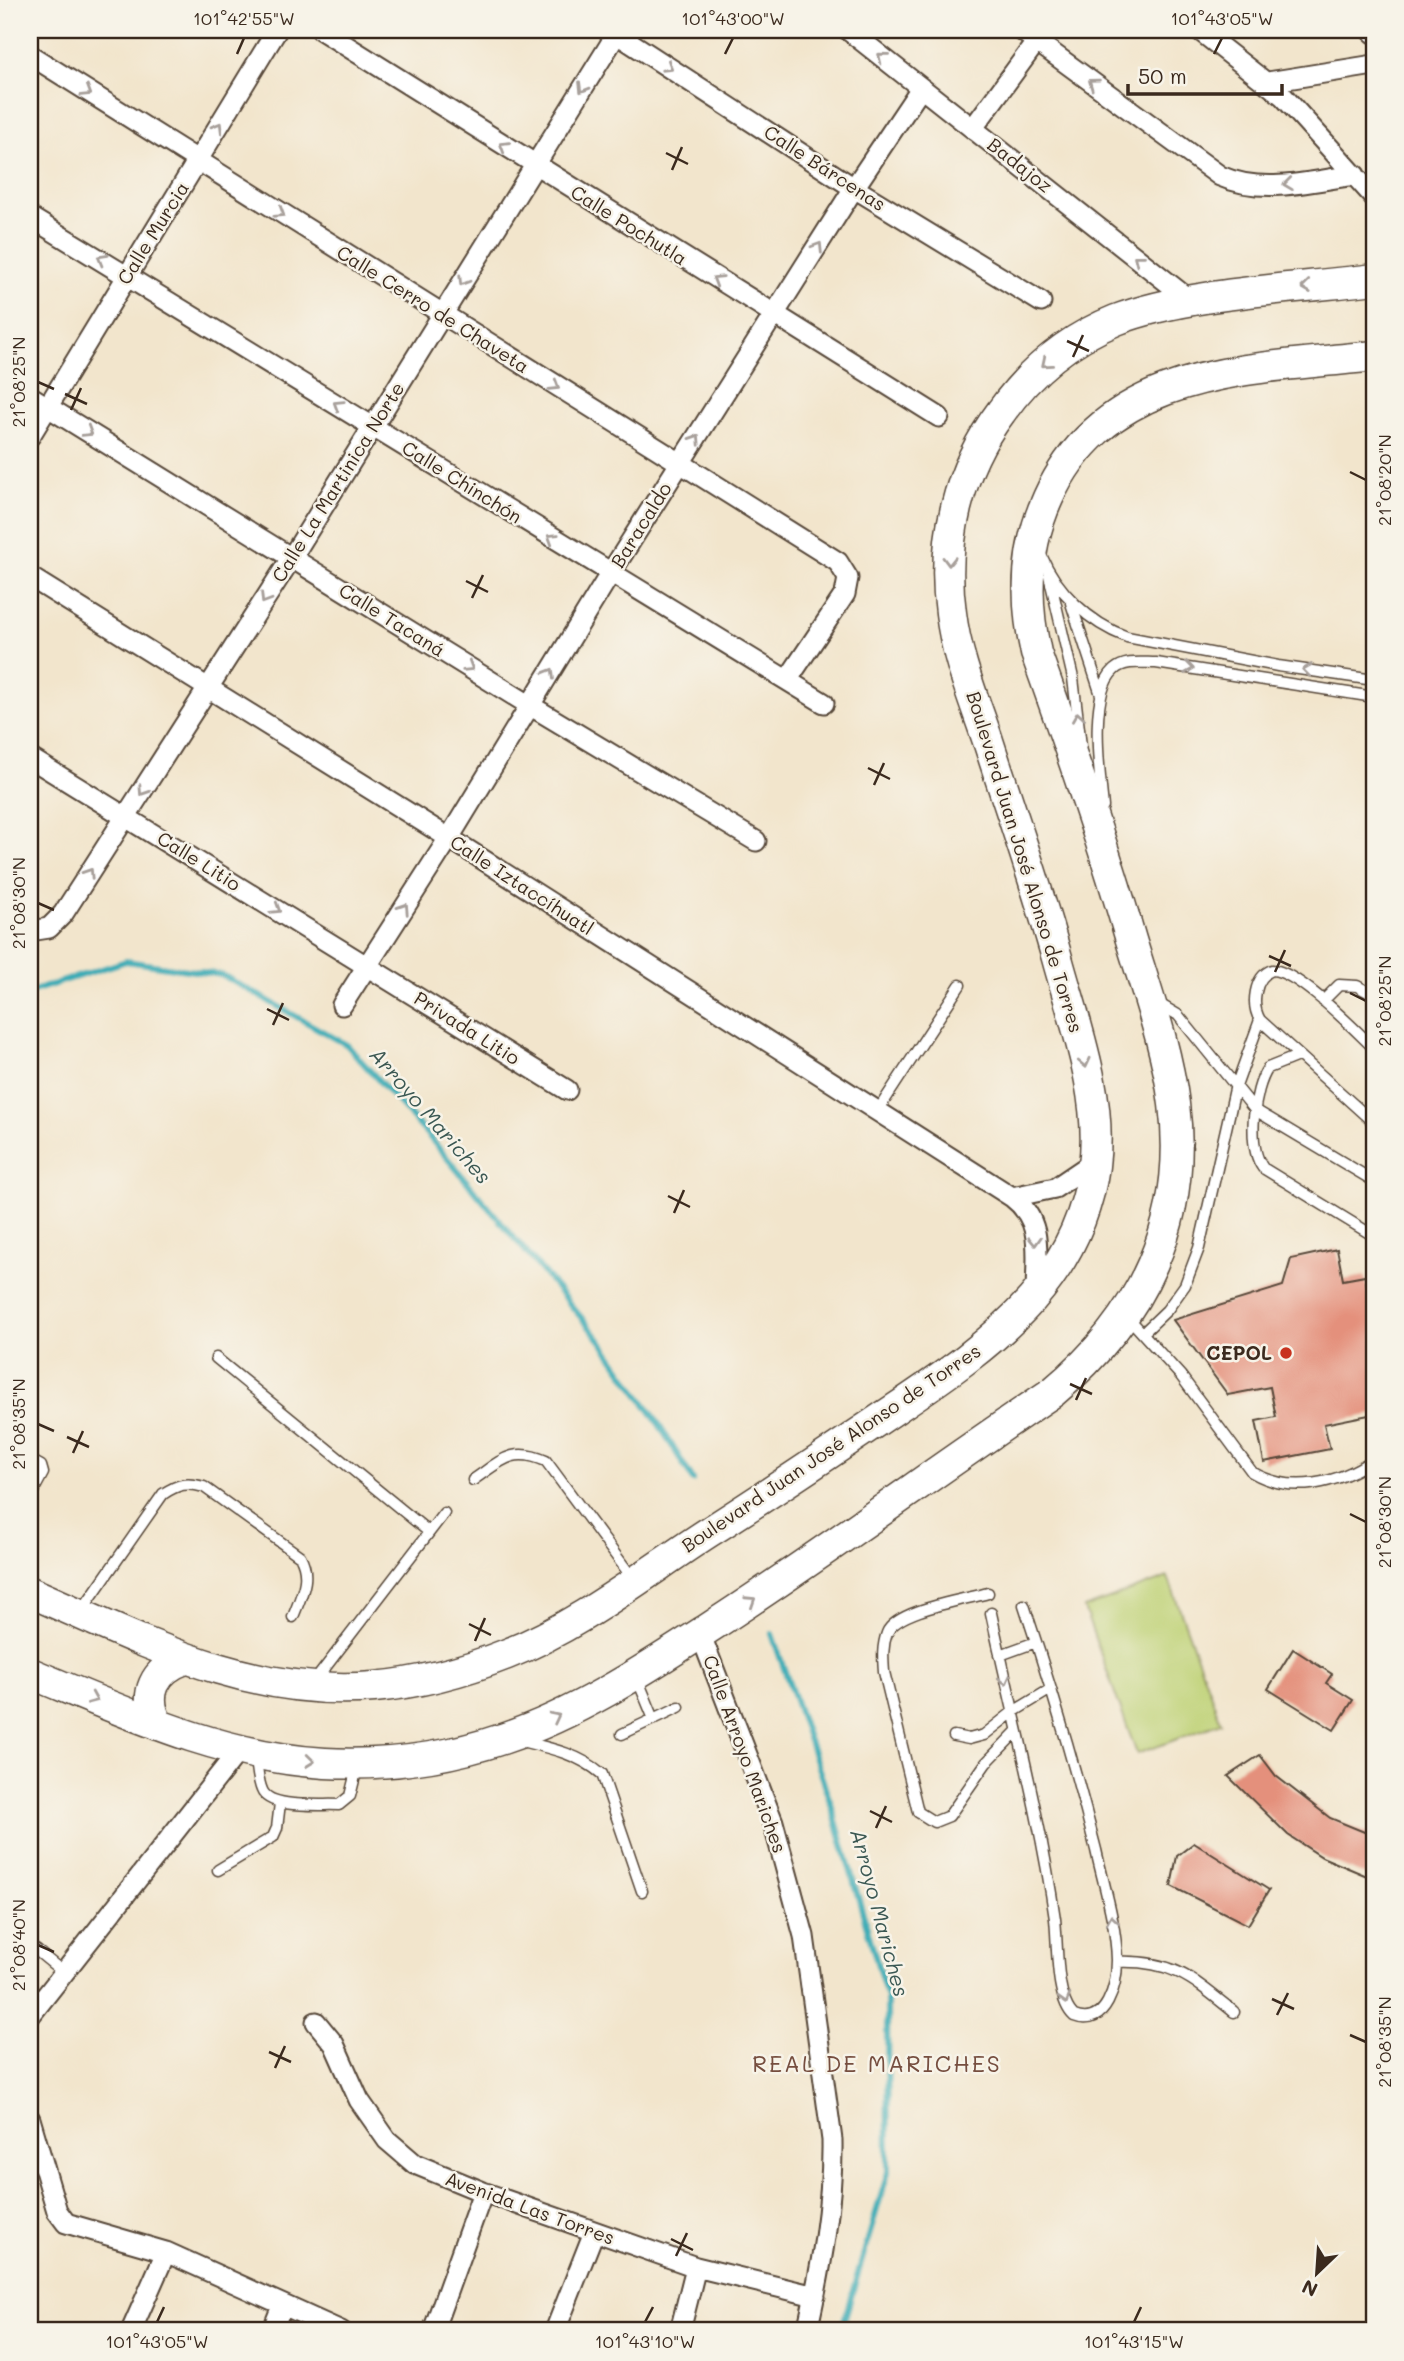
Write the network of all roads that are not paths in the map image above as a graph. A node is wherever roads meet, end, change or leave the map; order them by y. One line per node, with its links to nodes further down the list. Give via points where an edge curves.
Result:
1 (277, 30): 12 (street, Calle Murcia, one-way to 1)
2 (321, 30): 13 (street, Calle Pochutla, one-way to 2)
3 (848, 30): 10 (street, Badajoz, one-way to 3)
4 (1199, 30): 9 (street)
5 (615, 31): 13 (street, Calle La Martinica Norte, one-way to 13); 15 (street, Calle Bárcenas, one-way to 15)
6 (1034, 34): 11 (street); 14 (street, one-way to 6, via 1264,187 1235,183)
7 (30, 55): 12 (street, Calle Cerro de Chaveta, one-way to 12)
8 (1374, 65): 9 (street)
9 (1268, 82): 14 (street)
10 (921, 88): 11 (street, Badajoz); 15 (street, Baracaldo)
11 (973, 128): 20 (street, Badajoz, one-way to 11)
12 (197, 161): 18 (street, Calle Murcia); 22 (street, Calle Cerro de Chaveta, one-way to 22)
13 (535, 166): 22 (street, Calle La Martinica Norte, one-way to 22); 23 (street, Calle Pochutla, one-way to 13)
14 (1355, 175): 16 (street)
15 (854, 188): 21 (street, Calle Bárcenas); 23 (street, Baracaldo, one-way to 15)
16 (1374, 197)
17 (30, 217): 18 (street, Calle Chinchón, one-way to 17)
18 (127, 274): 26 (street, Calle Murcia); 28 (street, Calle Chinchón, one-way to 18)
19 (1374, 279): 20 (main road, Boulevard Juan José Alonso de Torres, one-way to 20)
20 (1191, 301): 65 (main road, Boulevard Juan José Alonso de Torres, one-way to 65, via 1147,310 1093,330 1023,383 990,426 965,478 950,535 956,638 1077,1028 1092,1093)
21 (1041, 302)
22 (443, 315): 28 (street, Calle La Martinica Norte); 30 (street, Calle Cerro de Chaveta, one-way to 30)
23 (775, 317): 27 (street, Calle Pochutla); 30 (street, Baracaldo, one-way to 23)
24 (1374, 356): 31 (main road, via 1191,381 1113,414 1092,431 1063,468)
25 (30, 396): 26 (street, Calle Tacaná)
26 (48, 407): 29 (street, Calle Murcia); 32 (street, Calle Tacaná, one-way to 32)
27 (939, 417)
28 (373, 427): 32 (street, Calle La Martinica Norte); 34 (street, Calle Chinchón, one-way to 28)
29 (30, 436)
30 (679, 464): 34 (street, Baracaldo); 37 (street, Calle Cerro de Chaveta, via 838,562 848,578 845,593)
31 (1034, 538): 33 (lane); 45 (main road, via 1028,584 1030,628)
32 (292, 557): 39 (street, Calle La Martinica Norte, one-way to 39); 43 (street, Calle Tacaná, one-way to 43)
33 (1048, 573): 36 (lane); 45 (lane, one-way to 33, via 1073,678)
34 (610, 574): 37 (street, Calle Chinchón); 43 (street, Baracaldo, one-way to 34)
35 (30, 577): 39 (street, Calle Iztaccíhuatl)
36 (1070, 598): 38 (lane, one-way to 36, via 1127,637 1096,622); 40 (lane)
37 (788, 680): 42 (street, Calle Chinchón)
38 (1374, 680)
39 (209, 690): 46 (street, Calle La Martinica Norte, one-way to 46); 47 (street, Calle Iztaccíhuatl)
40 (1102, 695): 41 (lane, one-way to 41, via 1114,669 1130,663 1156,663); 49 (lane, via 1099,744)
41 (1374, 697)
42 (824, 703)
43 (531, 706): 47 (street, Baracaldo); 48 (street, Calle Tacaná)
44 (30, 758): 46 (street, Calle Litio)
45 (1084, 785): 49 (main road)
46 (126, 816): 50 (street, Calle La Martinica Norte, one-way to 46, via 63,914); 51 (street, Calle Litio, one-way to 51)
47 (449, 838): 51 (street, Baracaldo, one-way to 47); 63 (street, Calle Iztaccíhuatl)
48 (756, 841)
49 (1106, 851): 54 (main road)
50 (39, 929)
51 (367, 966): 56 (street, Baracaldo); 61 (street, Privada Litio)
52 (961, 985): 63 (lane)
53 (1374, 995): 55 (lane, via 1357,986 1339,985)
54 (1148, 997): 60 (lane, via 1178,1015); 70 (main road, via 1172,1093 1176,1161 1174,1191)
55 (1323, 1001): 57 (lane, via 1283,972 1272,970 1264,974 1254,999); 58 (lane)
56 (342, 1006)
57 (1260, 1020): 59 (lane); 60 (lane)
58 (1374, 1048)
59 (1298, 1056): 62 (lane, via 1268,1068); 64 (lane)
60 (1235, 1089): 62 (lane); 70 (lane, via 1199,1248 1185,1285 1167,1310)
61 (567, 1090)
62 (1255, 1110): 66 (lane); 68 (lane, via 1256,1152 1263,1168)
63 (877, 1113): 67 (street, Calle Iztaccíhuatl)
64 (1374, 1123)
65 (1095, 1161): 67 (street, via 1055,1188); 69 (main road, Boulevard Juan José Alonso de Torres, via 1080,1223 1060,1263)
66 (1374, 1181)
67 (1012, 1197): 69 (street, Calle Iztaccíhuatl, one-way to 69, via 1033,1219)
68 (1374, 1236)
69 (1036, 1294): 78 (main road, Boulevard Juan José Alonso de Torres, via 972,1357)
70 (1135, 1324): 72 (lane, via 1181,1376 1252,1472 1292,1486 1313,1484); 85 (main road, one-way to 70, via 1053,1392)
71 (216, 1358): 77 (lane)
72 (1374, 1459)
73 (30, 1460): 75 (lane, via 41,1466 43,1473)
74 (473, 1480): 78 (lane, via 512,1454 546,1461)
75 (30, 1497)
76 (444, 1513): 77 (lane)
77 (429, 1532): 91 (lane)
78 (634, 1580): 91 (main road, Boulevard Juan José Alonso de Torres, via 566,1625 510,1653 461,1670 380,1687)
79 (30, 1592): 82 (main road, Boulevard Juan José Alonso de Torres)
80 (988, 1594): 97 (lane, via 902,1617 887,1631 884,1672 918,1812 933,1822 949,1816 986,1763)
81 (1024, 1605): 86 (lane)
82 (80, 1614): 84 (lane, via 163,1494 191,1483 204,1487 300,1556 307,1568); 88 (main road, Boulevard Juan José Alonso de Torres)
83 (990, 1614): 87 (lane)
84 (293, 1617)
85 (700, 1633): 90 (main road); 117 (street, Calle Arroyo Mariches, via 773,1822 804,1936 832,2140 830,2201)
86 (1037, 1642): 87 (lane); 92 (lane)
87 (1000, 1655): 94 (lane, one-way to 94)
88 (185, 1659): 91 (main road, Boulevard Juan José Alonso de Torres, via 244,1677); 96 (main road, via 171,1664 154,1681 149,1705)
89 (30, 1673): 96 (main road, one-way to 96)
90 (635, 1675): 95 (lane); 100 (main road, one-way to 90)
91 (310, 1688)
92 (1051, 1689): 94 (lane); 107 (lane, one-way to 92, via 1110,1910 1073,1757)
93 (679, 1707): 95 (lane)
94 (1013, 1712): 97 (lane); 99 (lane, via 977,1738)
95 (654, 1718): 98 (lane)
96 (158, 1725): 101 (main road)
97 (1017, 1731): 107 (lane, one-way to 107, via 1055,1919 1063,2002 1074,2016 1091,2018 1107,2006)
98 (622, 1734)
99 (954, 1736)
100 (507, 1738): 102 (main road, via 434,1757); 105 (lane, via 562,1751 602,1774)
101 (247, 1752): 102 (main road, one-way to 102); 103 (lane, via 262,1791 269,1800); 108 (street)
102 (359, 1763): 103 (lane, via 347,1801 339,1805)
103 (280, 1803): 104 (lane, via 273,1837)
104 (218, 1870)
105 (642, 1891)
106 (30, 1950): 108 (lane)
107 (1117, 1962): 109 (lane, via 1144,1961 1175,1968)
108 (62, 1972): 110 (street)
109 (1234, 2012)
110 (30, 2016)
111 (316, 2022): 113 (street, Avenida Las Torres, via 334,2044 359,2100 400,2154)
112 (30, 2119): 115 (street, via 57,2211 66,2223)
113 (483, 2192): 114 (street, Avenida Las Torres); 122 (street)
114 (594, 2232): 116 (street, Avenida Las Torres); 123 (street)
115 (166, 2252): 118 (street); 119 (street)
116 (696, 2267): 117 (street, Avenida Las Torres); 124 (street)
117 (815, 2296): 125 (street, Calle Arroyo Mariches)
118 (282, 2306): 120 (street); 121 (street)
119 (131, 2331)
120 (272, 2331)
121 (341, 2331)
122 (433, 2331)
123 (555, 2331)
124 (680, 2331)
125 (807, 2331)

